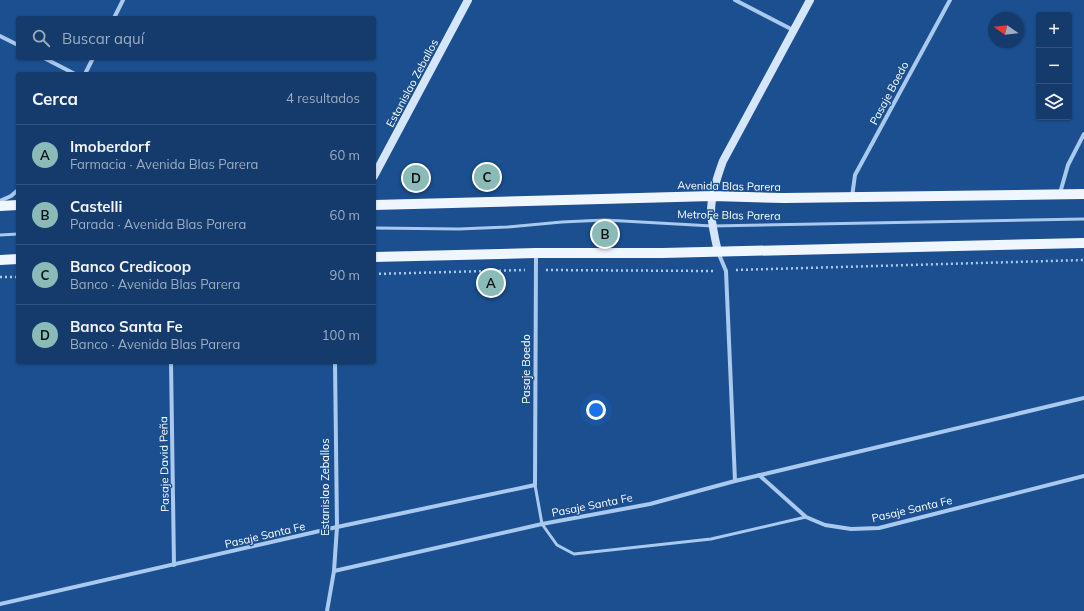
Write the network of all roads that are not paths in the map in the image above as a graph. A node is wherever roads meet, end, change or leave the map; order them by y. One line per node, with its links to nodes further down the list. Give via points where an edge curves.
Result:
1 (123, 0): 6 (street)
2 (468, 0): 15 (main road, Estanislao Zeballos)
3 (735, 0): 7 (street)
4 (810, 0): 7 (main road)
5 (950, 0): 20 (street, Pasaje Boedo, via 856,175)
6 (115, 16)
7 (793, 30): 19 (main road, via 723,161)
8 (0, 36): 9 (street)
9 (16, 44)
10 (48, 60): 12 (street)
11 (92, 60): 13 (street)
12 (71, 72)
13 (86, 72)
14 (1084, 134): 18 (street, via 1068,165)
15 (376, 172)
16 (16, 192): 21 (street)
17 (1084, 194): 18 (main road, Avenida Blas Parera)
18 (1059, 195): 20 (main road, Avenida Blas Parera)
19 (713, 196): 20 (main road, Avenida Blas Parera); 23 (main road, Avenida Blas Parera); 26 (main road)
20 (852, 198)
21 (0, 201)
22 (16, 205): 24 (main road)
23 (376, 205)
24 (0, 206)
25 (1084, 219): 26 (lane, MetroFe Blas Parera)
26 (712, 226): 27 (lane, MetroFe Blas Parera, via 605,220 507,227); 31 (main road)
27 (376, 228)
28 (16, 234): 29 (lane)
29 (0, 235)
30 (1084, 243): 31 (main road)
31 (718, 252): 32 (main road); 41 (street, via 726,271)
32 (536, 253): 33 (main road); 42 (street, Pasaje Boedo)
33 (376, 257)
34 (16, 259): 35 (main road)
35 (0, 260)
36 (171, 364): 46 (street, Pasaje David Peña)
37 (335, 364): 45 (street, Estanislao Zeballos)
38 (1084, 398): 39 (street, Pasaje Santa Fe)
39 (759, 475): 41 (street, Pasaje Santa Fe); 43 (street, Pasaje Santa Fe)
40 (1084, 476): 43 (street, Pasaje Santa Fe, via 879,528 851,529 825,525)
41 (735, 481): 44 (street, Pasaje Santa Fe, via 650,504)
42 (535, 485): 44 (lane); 45 (street, Pasaje Santa Fe)
43 (806, 517): 44 (lane, via 711,539 574,554 557,545)
44 (542, 524): 47 (street, Pasaje Santa Fe)
45 (337, 527): 46 (street, Pasaje Santa Fe); 47 (street, Estanislao Zeballos)
46 (174, 565): 48 (street, Pasaje Santa Fe)
47 (334, 572): 49 (street, Estanislao Zeballos)
48 (0, 604)
49 (327, 611)

